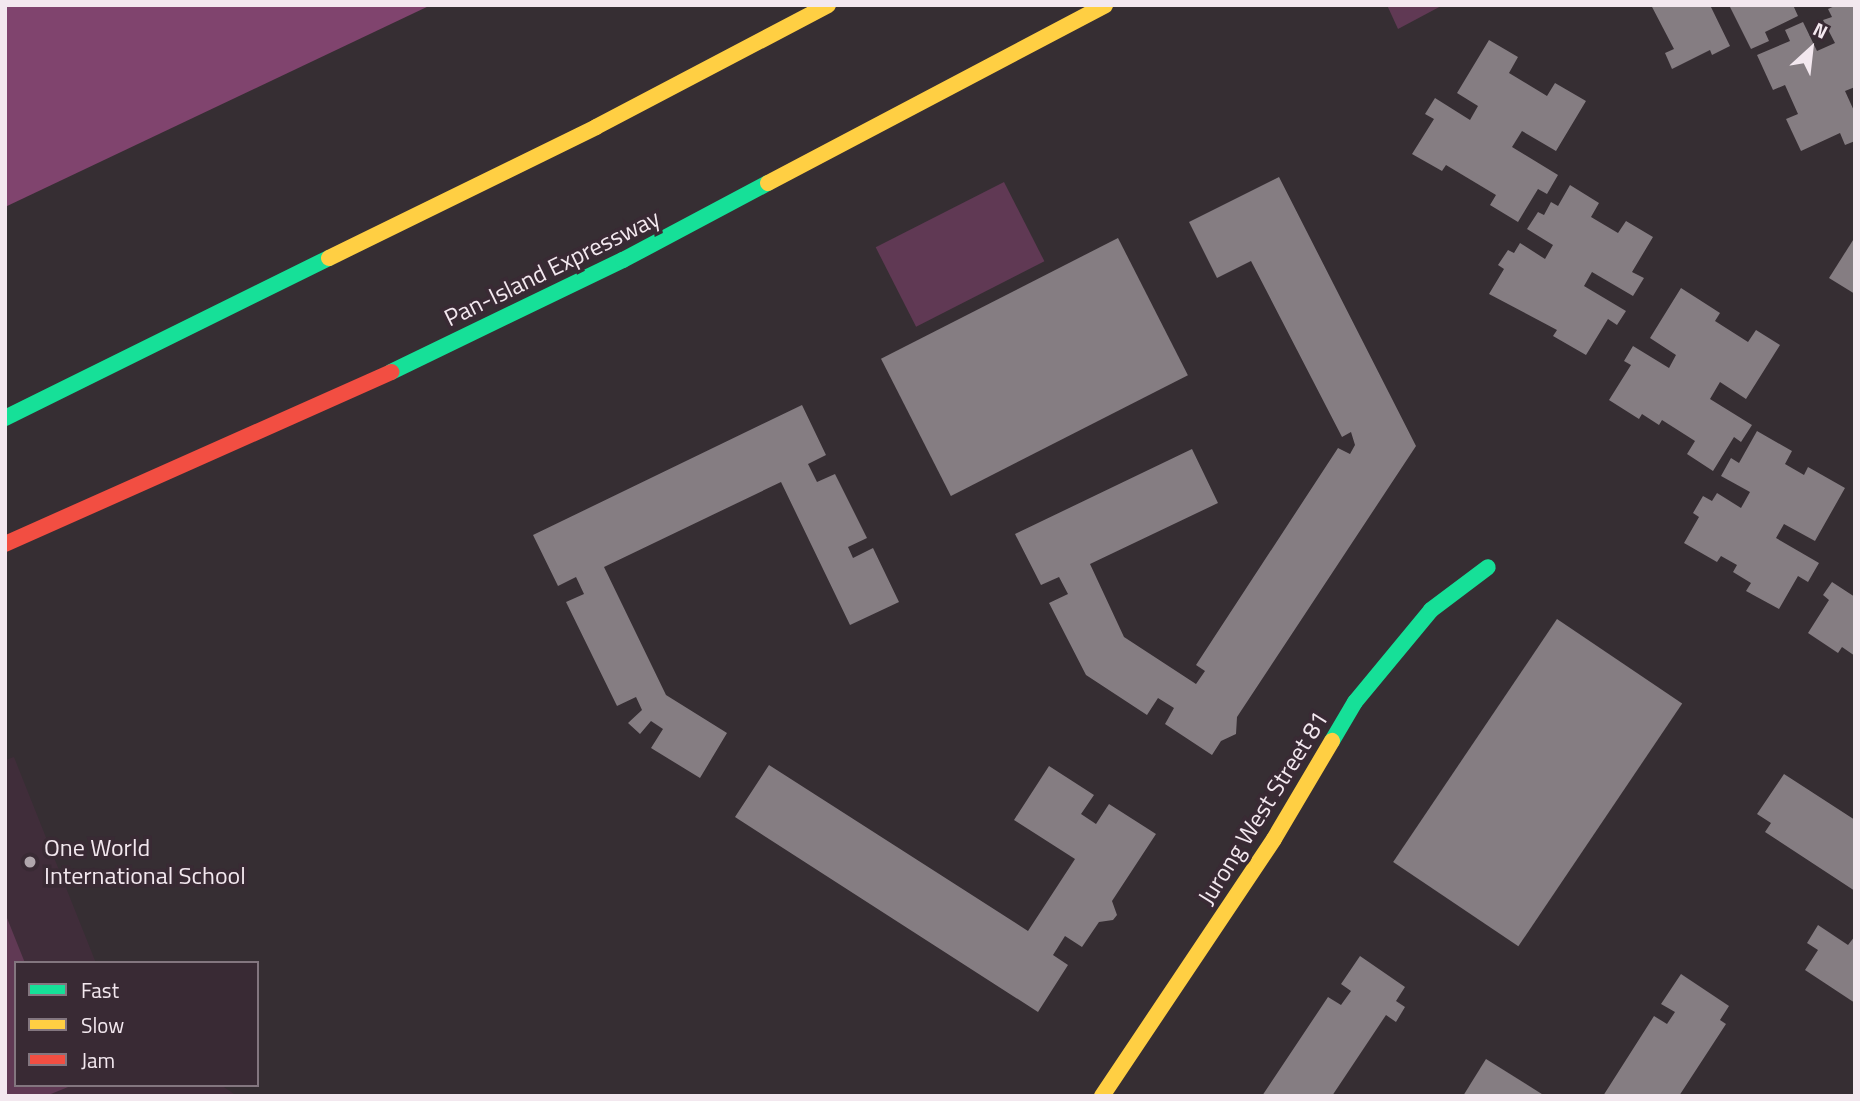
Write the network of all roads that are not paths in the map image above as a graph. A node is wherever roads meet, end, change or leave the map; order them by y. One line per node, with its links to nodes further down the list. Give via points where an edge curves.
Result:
1 (828, 5): 3 (main road, via 596,127)
2 (1105, 5): 4 (main road, Pan-Island Expressway, via 623,260 383,376)
3 (5, 418)
4 (5, 544)
5 (1488, 567): 6 (main road, Jurong West Street 81, via 1431,610 1355,702 1274,839)
6 (1102, 1096)

